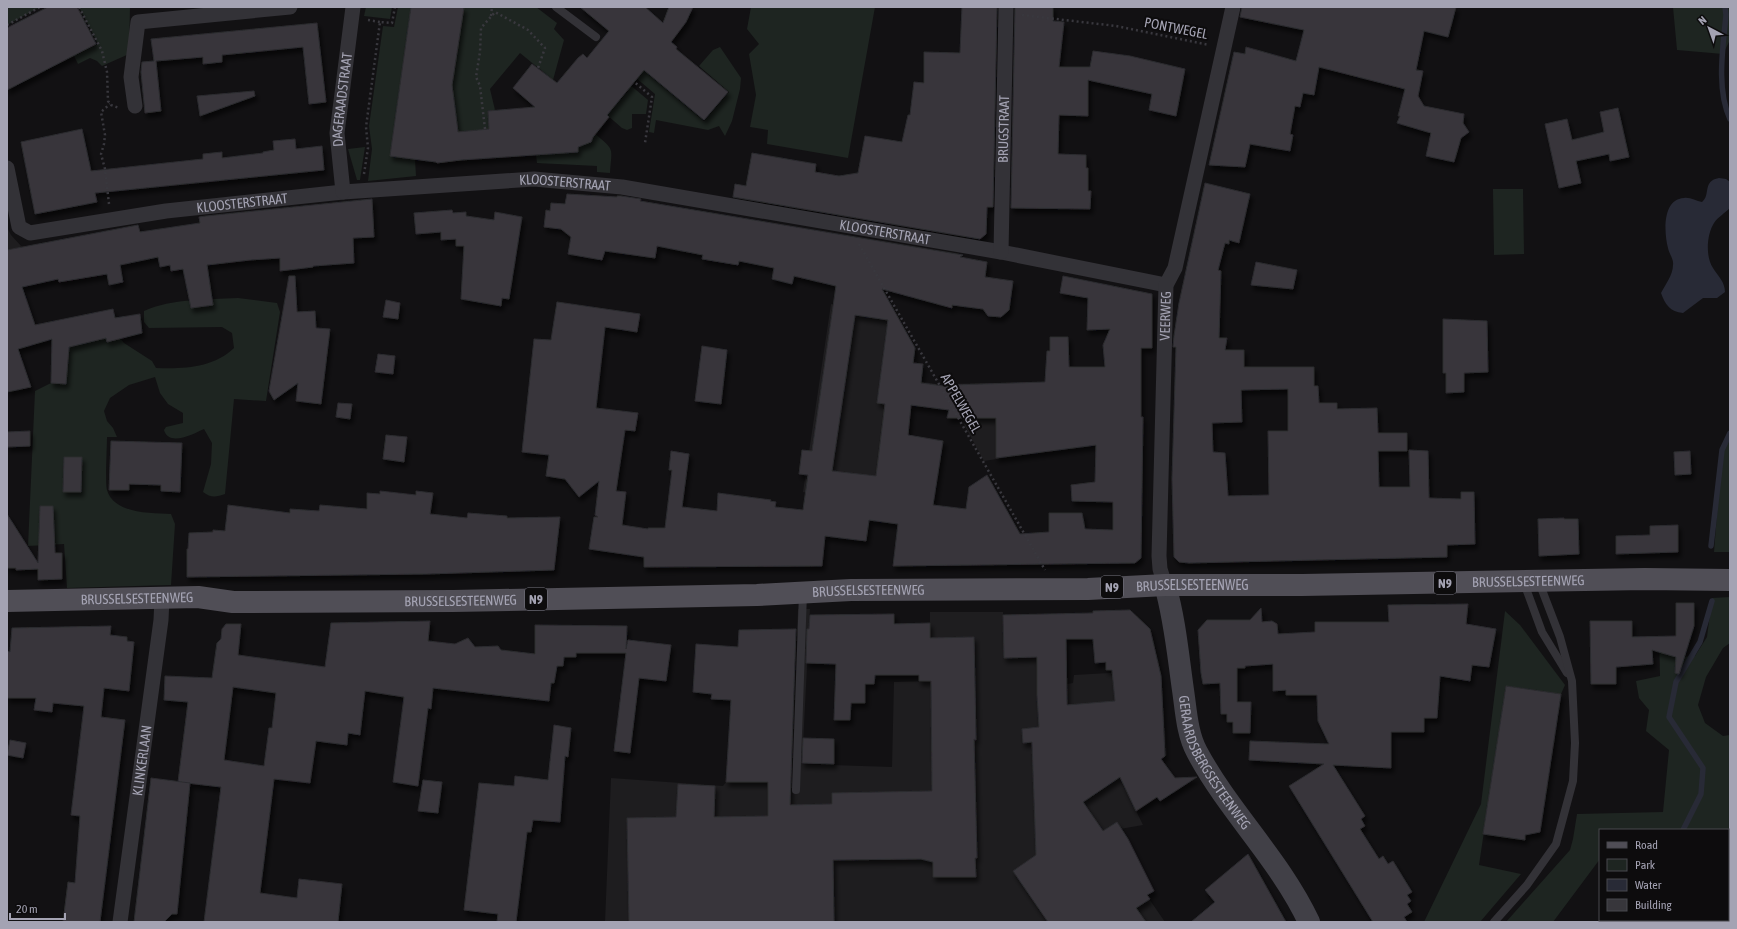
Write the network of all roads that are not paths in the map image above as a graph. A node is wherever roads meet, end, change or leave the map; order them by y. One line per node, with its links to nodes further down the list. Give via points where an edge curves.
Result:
1 (290, 7): 7 (street, via 138,22)
2 (353, 7): 9 (street, DAGERAADSTRAAT, via 337,133)
3 (556, 7): 6 (lane)
4 (1232, 7): 11 (street, VEERWEG, via 1175,268)
5 (1006, 10): 10 (street, BRUGSTRAAT)
6 (596, 38)
7 (127, 107)
8 (7, 168): 9 (street, KLOOSTERSTRAAT, via 19,227 30,232 166,211)
9 (343, 192): 10 (street, KLOOSTERSTRAAT, via 534,179 614,186)
10 (1001, 252): 11 (street, KLOOSTERSTRAAT)
11 (1166, 285): 14 (street, VEERWEG, via 1160,556 1160,569)
12 (1730, 580): 13 (main road, BRUSSELSESTEENWEG / N9)
13 (1532, 581): 14 (main road, BRUSSELSESTEENWEG / N9); 18 (lane, via 1560,636); 18 (lane, via 1542,632)
14 (1165, 586): 15 (main road, BRUSSELSESTEENWEG / N9); 21 (main road, GERAARDSBERGSESTEENWEG, via 1174,616 1188,724 1196,751 1284,878)
15 (803, 592): 16 (main road, BRUSSELSESTEENWEG / N9, via 453,601 240,602 198,597); 19 (lane)
16 (162, 598): 17 (main road, BRUSSELSESTEENWEG / N9); 20 (street, KLINKERLAAN)
17 (7, 601)
18 (1572, 681): 22 (lane, via 1576,743 1573,781 1556,844 1527,884)
19 (796, 790)
20 (120, 922)
21 (1309, 922)
22 (1494, 922)

